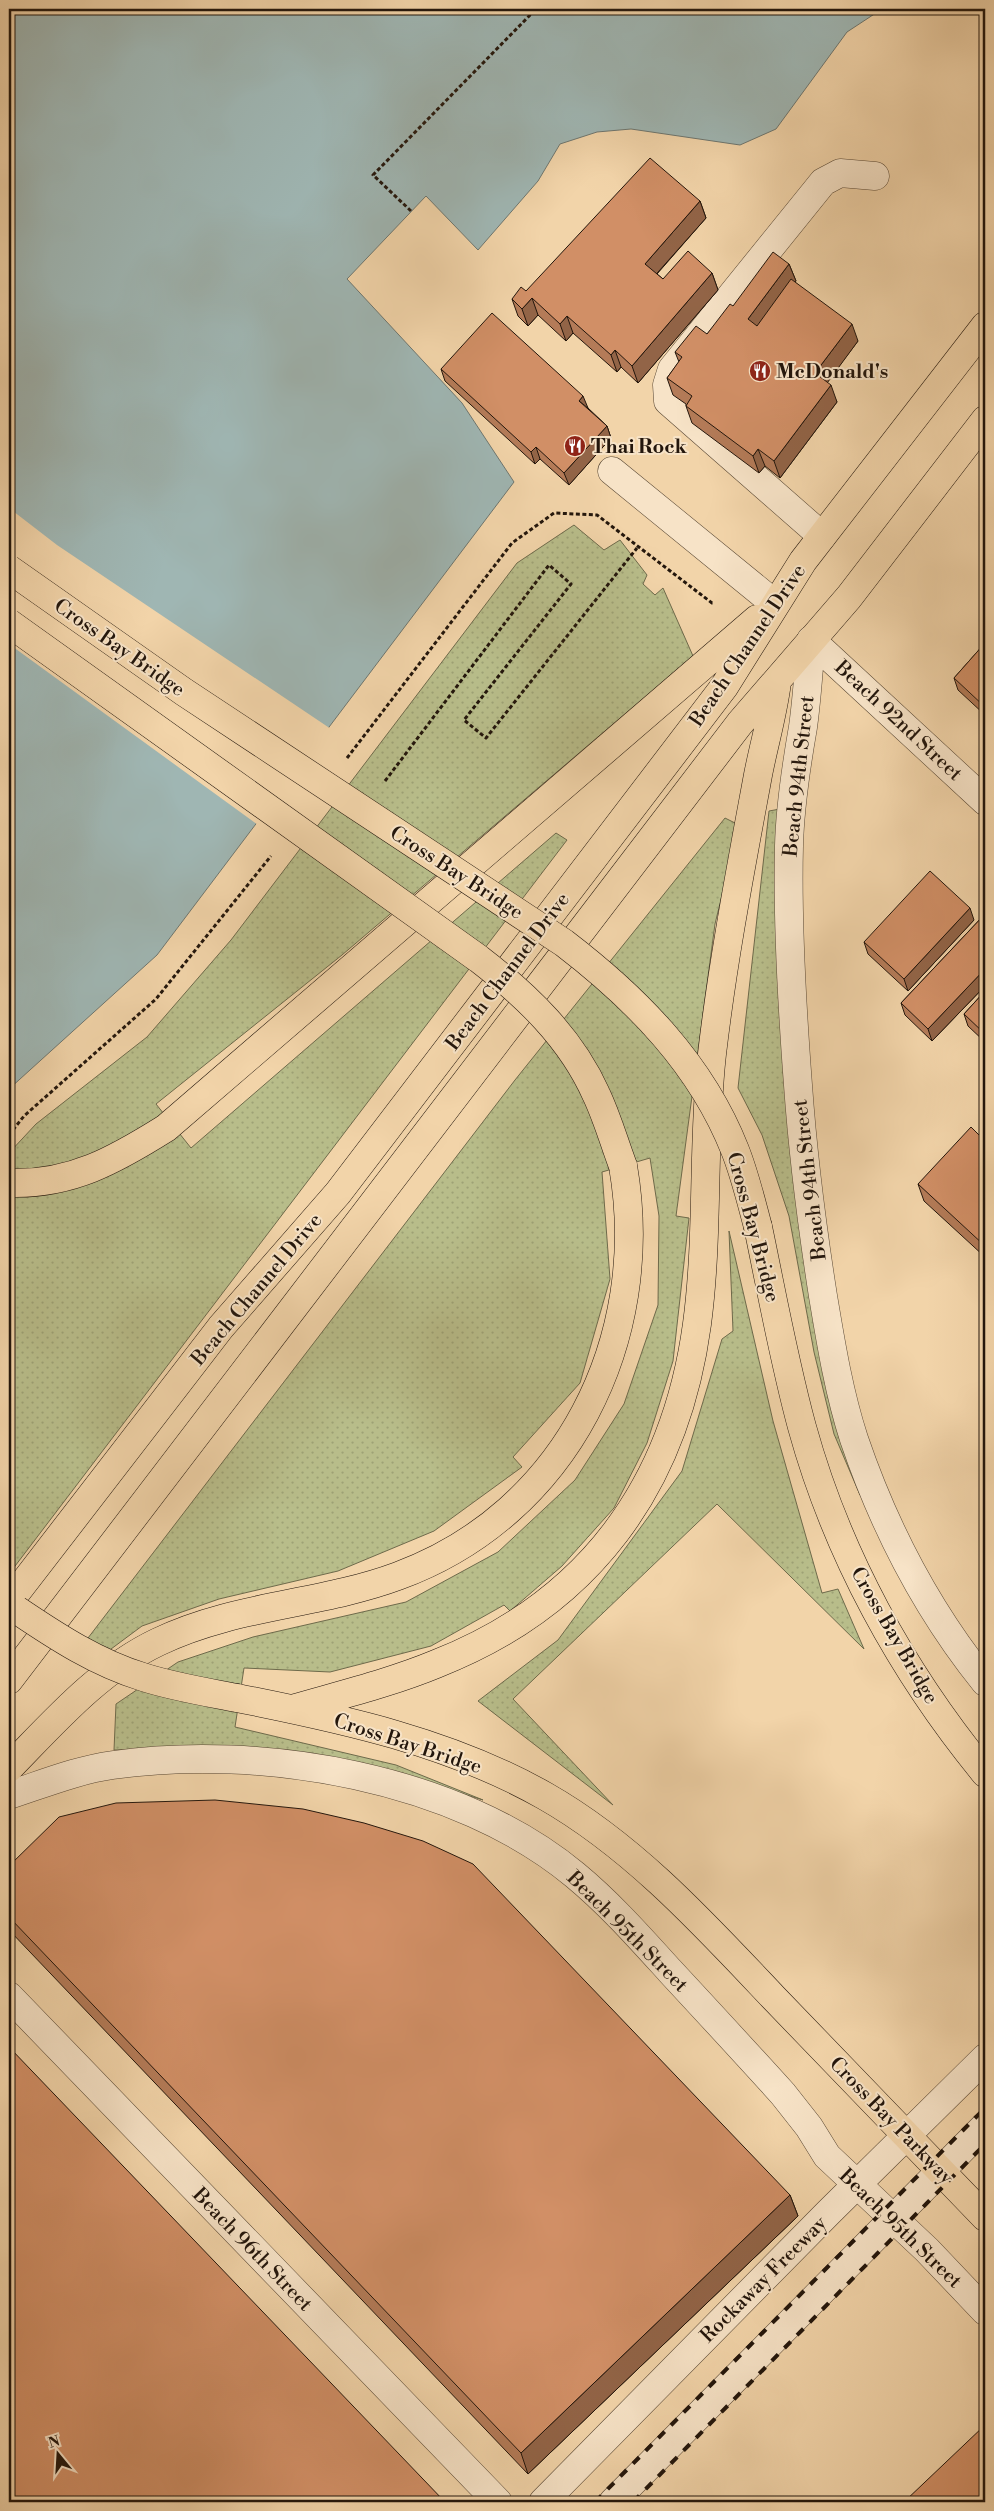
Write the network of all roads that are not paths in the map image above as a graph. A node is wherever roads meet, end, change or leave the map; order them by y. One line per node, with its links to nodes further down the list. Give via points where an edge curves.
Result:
1 (875, 176): 5 (street, via 840,173 823,182 672,369 667,385 668,402)
2 (985, 326): 5 (main road, Beach Channel Drive)
3 (985, 420): 9 (main road, Beach Channel Drive, via 849,597)
4 (612, 471): 7 (street)
5 (822, 536): 7 (main road, Beach Channel Drive)
6 (9, 569): 18 (main road, Cross Bay Bridge, bridge, via 184,692 564,943 599,970 657,1025 703,1084 736,1151 758,1227 802,1428 855,1569 923,1691)
7 (775, 604): 12 (main road, via 166,1128 116,1159 93,1168 52,1179); 13 (main road, Beach Channel Drive, via 724,687 338,1194 220,1327)
8 (9, 623): 17 (main road, bridge, via 463,948 539,1010 581,1066 596,1093 623,1166 628,1197 629,1252 627,1283 608,1364 568,1445 522,1498 467,1541 432,1562 398,1576 357,1590 212,1620 157,1642 102,1678)
9 (812, 640): 10 (main road, Beach Channel Drive); 11 (street, Beach 92nd Street); 15 (street, Beach 94th Street, via 803,725 794,772 789,845 790,922 802,1138 826,1314 846,1410 872,1488 921,1589 950,1636)
10 (777, 680): 14 (main road, Beach Channel Drive, via 728,739); 16 (main road, via 736,891 712,1057 701,1275 690,1366 680,1405 650,1481 629,1516 580,1573 549,1602 514,1626 429,1667)
11 (985, 801)
12 (9, 1183)
13 (9, 1603): 16 (main road, Cross Bay Bridge, bridge, via 59,1639 99,1660 143,1677)
14 (9, 1680)
15 (985, 1682)
16 (292, 1709): 21 (main road, Cross Bay Bridge, via 384,1731 470,1759 575,1814 676,1896)
17 (9, 1768)
18 (985, 1773)
19 (9, 1795): 26 (street, Beach 95th Street, via 111,1765 219,1760 264,1762 356,1775 400,1785 479,1815 545,1852 605,1902 783,2094 827,2156)
20 (9, 1996): 30 (street, Beach 96th Street)
21 (798, 2022): 24 (main road, Cross Bay Parkway)
22 (985, 2058): 24 (street, Rockaway Freeway)
23 (985, 2126): 25 (street)
24 (907, 2136): 25 (main road, Cross Bay Parkway); 26 (street, Rockaway Freeway)
25 (940, 2170): 27 (main road, Cross Bay Parkway); 28 (street)
26 (857, 2185): 28 (street, Beach 95th Street); 31 (street, Rockaway Freeway)
27 (985, 2217)
28 (893, 2218): 29 (street, Beach 95th Street); 32 (street)
29 (985, 2311)
30 (498, 2502)
31 (543, 2502)
32 (613, 2502)

